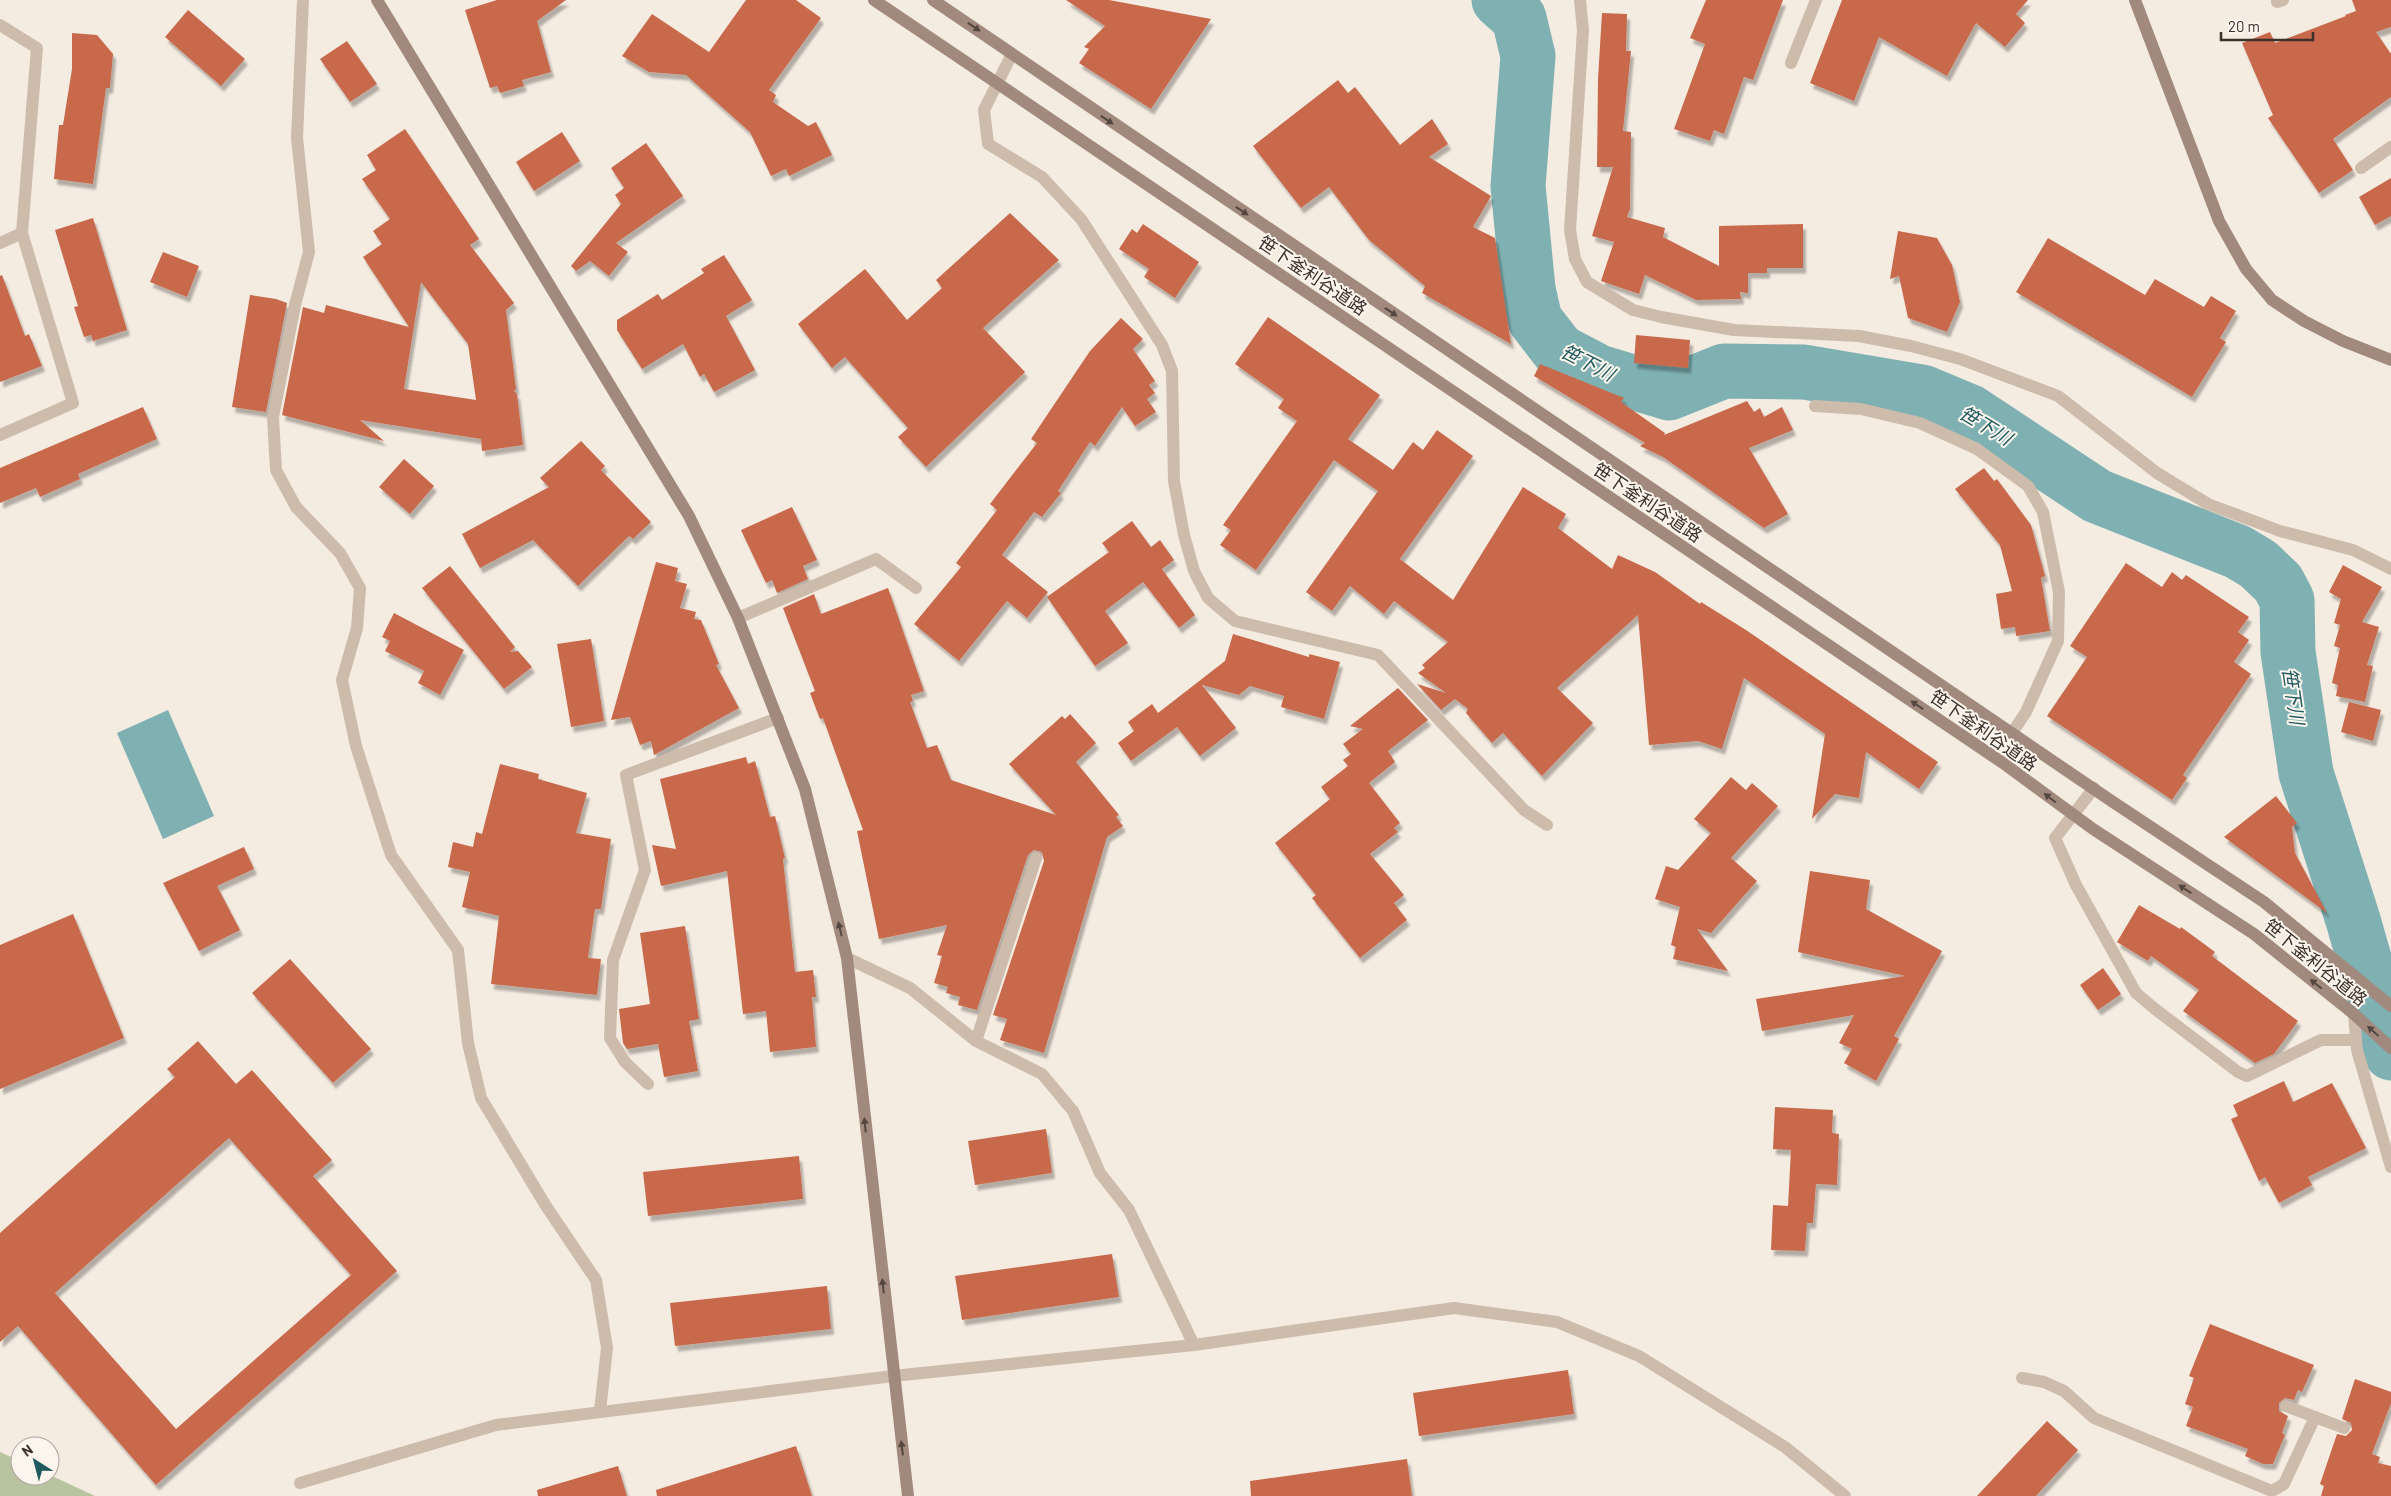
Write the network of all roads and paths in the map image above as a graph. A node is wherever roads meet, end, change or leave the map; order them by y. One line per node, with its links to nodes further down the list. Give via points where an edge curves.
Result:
1 (303, 0): 40 (street, via 297,138 308,252 273,417 276,470 296,507 340,553 360,588 357,628 342,680 356,746 391,855 458,950 468,1044 481,1098 546,1206 596,1280 607,1348)
2 (377, 0): 21 (street, via 689,516)
3 (874, 0): 11 (street, 笹下釜利谷道路)
4 (933, 0): 9 (street, 笹下釜利谷道路, one-way to 9)
5 (1580, 0): 19 (street, via 1583,30 1570,230 1575,259 1587,282 1633,310 1661,317 1734,330 1858,336 1960,359 2058,396 2157,472 2208,504 2280,531 2353,550)
6 (1816, 0): 10 (street)
7 (2135, 0): 16 (street, via 2219,221 2246,269 2272,300 2304,321)
8 (0, 25): 14 (street, via 37,48)
9 (1012, 54): 11 (street); 23 (street, 笹下釜利谷道路, one-way to 23)
10 (1791, 63)
11 (998, 83): 25 (street, 笹下釜利谷道路, one-way to 11, via 2003,763); 26 (street, via 984,110 988,144 1042,177 1081,219 1162,345 1172,371 1174,480 1182,526 1194,571 1208,598 1235,621 1378,655 1524,810)
12 (2391, 147): 13 (street)
13 (2362, 168)
14 (22, 234): 15 (street); 18 (street, via 73,403)
15 (0, 243)
16 (2391, 360)
17 (1815, 406): 23 (street, via 1861,409 1920,423 1976,449 2028,486 2043,512 2060,592 2058,641 2026,712)
18 (0, 435)
19 (2391, 569)
20 (916, 588): 21 (street, via 876,559)
21 (738, 618): 22 (street)
22 (778, 718): 28 (street, one-way to 22, via 805,789); 34 (street, via 626,775 645,870 613,960 610,1038 625,1062)
23 (2012, 733): 24 (street, 笹下釜利谷道路)
24 (2094, 788): 25 (street); 29 (street, 笹下釜利谷道路, via 2264,902)
25 (2073, 815): 30 (street, 笹下釜利谷道路, one-way to 25, via 2254,934); 31 (street, via 2055,838 2076,885 2136,993 2155,1009 2246,1076 2321,1040)
26 (1547, 824)
27 (1036, 858): 32 (street)
28 (847, 958): 32 (street, via 910,988); 37 (street, one-way to 28)
29 (2391, 1006)
30 (2354, 1014): 31 (street); 33 (street, 笹下釜利谷道路, one-way to 30)
31 (2356, 1040): 35 (street)
32 (976, 1041): 36 (street, via 1042,1074 1073,1111 1100,1173 1129,1210)
33 (2391, 1048)
34 (648, 1084)
35 (2391, 1167)
36 (1194, 1345): 37 (street); 46 (street, via 1454,1308 1557,1322 1639,1356 1785,1447)
37 (893, 1376): 40 (street); 45 (street, one-way to 37)
38 (2022, 1378): 44 (street, via 2044,1382 2064,1391 2094,1418)
39 (2286, 1406): 41 (street)
40 (600, 1411): 43 (street, via 496,1424)
41 (2315, 1417): 42 (street); 44 (street, via 2284,1484)
42 (2344, 1428)
43 (300, 1483)
44 (2270, 1494)
45 (908, 1496)
46 (1845, 1496)

